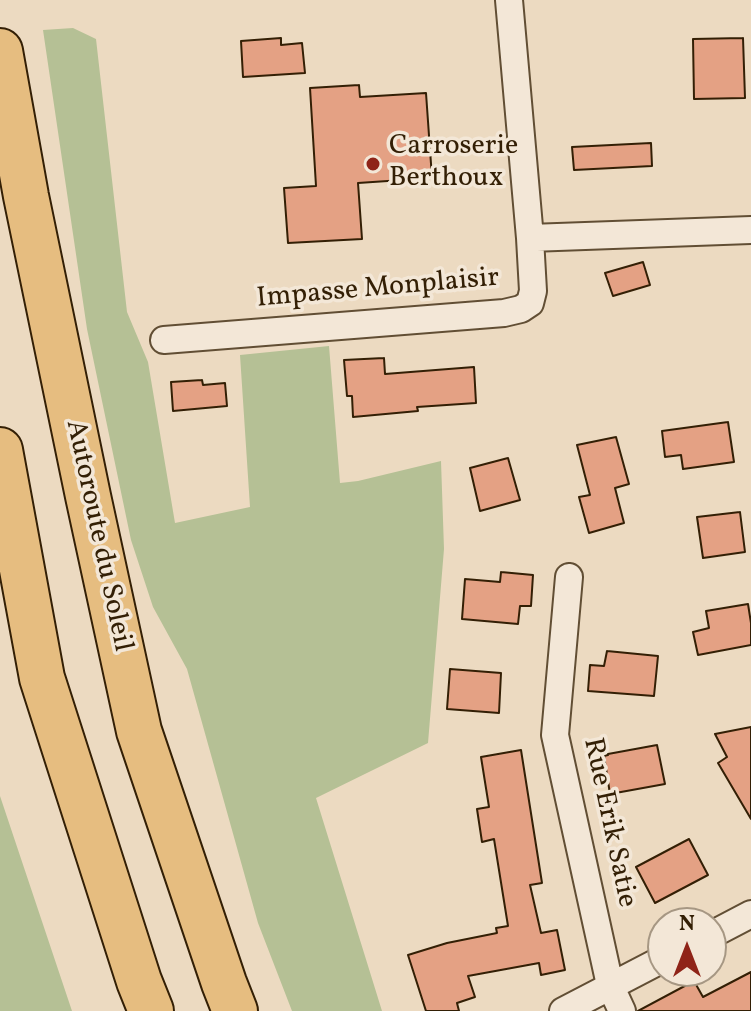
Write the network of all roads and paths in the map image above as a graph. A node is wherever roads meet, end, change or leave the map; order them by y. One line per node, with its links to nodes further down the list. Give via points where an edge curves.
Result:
1 (509, 0): 4 (street, Impasse Monplaisir)
2 (0, 51): 13 (highway, Autoroute du Soleil, via 139,731)
3 (751, 230): 4 (street, Impasse Monplaisir)
4 (530, 238): 5 (street, Impasse Monplaisir, via 533,291 530,303 521,309)
5 (164, 340)
6 (0, 450): 12 (highway, via 42,678)
7 (569, 577): 11 (street, Rue Erik Satie, via 555,735)
8 (751, 914): 9 (street)
9 (727, 927)
10 (647, 967): 11 (street)
11 (610, 985): 14 (street); 15 (street, Rue Erik Satie)
12 (151, 1011)
13 (235, 1011)
14 (563, 1011)
15 (622, 1011)

